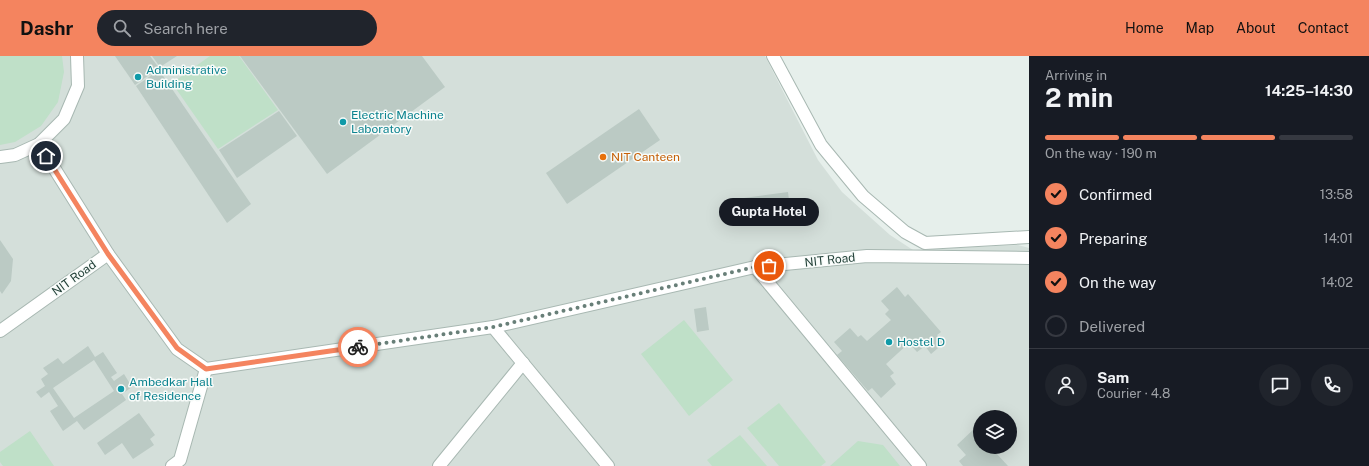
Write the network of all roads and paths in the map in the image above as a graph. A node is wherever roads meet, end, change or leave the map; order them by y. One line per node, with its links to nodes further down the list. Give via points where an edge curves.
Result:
1 (77, 56): 3 (street, via 78,86 64,119)
2 (774, 56): 5 (street, via 822,145 863,196 905,232 925,243)
3 (39, 144): 4 (street, via 15,155); 6 (street)
4 (0, 157)
5 (1029, 237)
6 (108, 254): 10 (street, NIT Road); 12 (street, NIT Road, via 177,348)
7 (1029, 258): 8 (street, NIT Road, via 867,256)
8 (755, 267): 9 (street, NIT Road); 16 (street)
9 (493, 327): 11 (street); 12 (street, NIT Road)
10 (0, 331)
11 (523, 363): 14 (street); 15 (street)
12 (206, 369): 13 (street, via 180,460)
13 (172, 466)
14 (439, 466)
15 (608, 466)
16 (920, 466)

